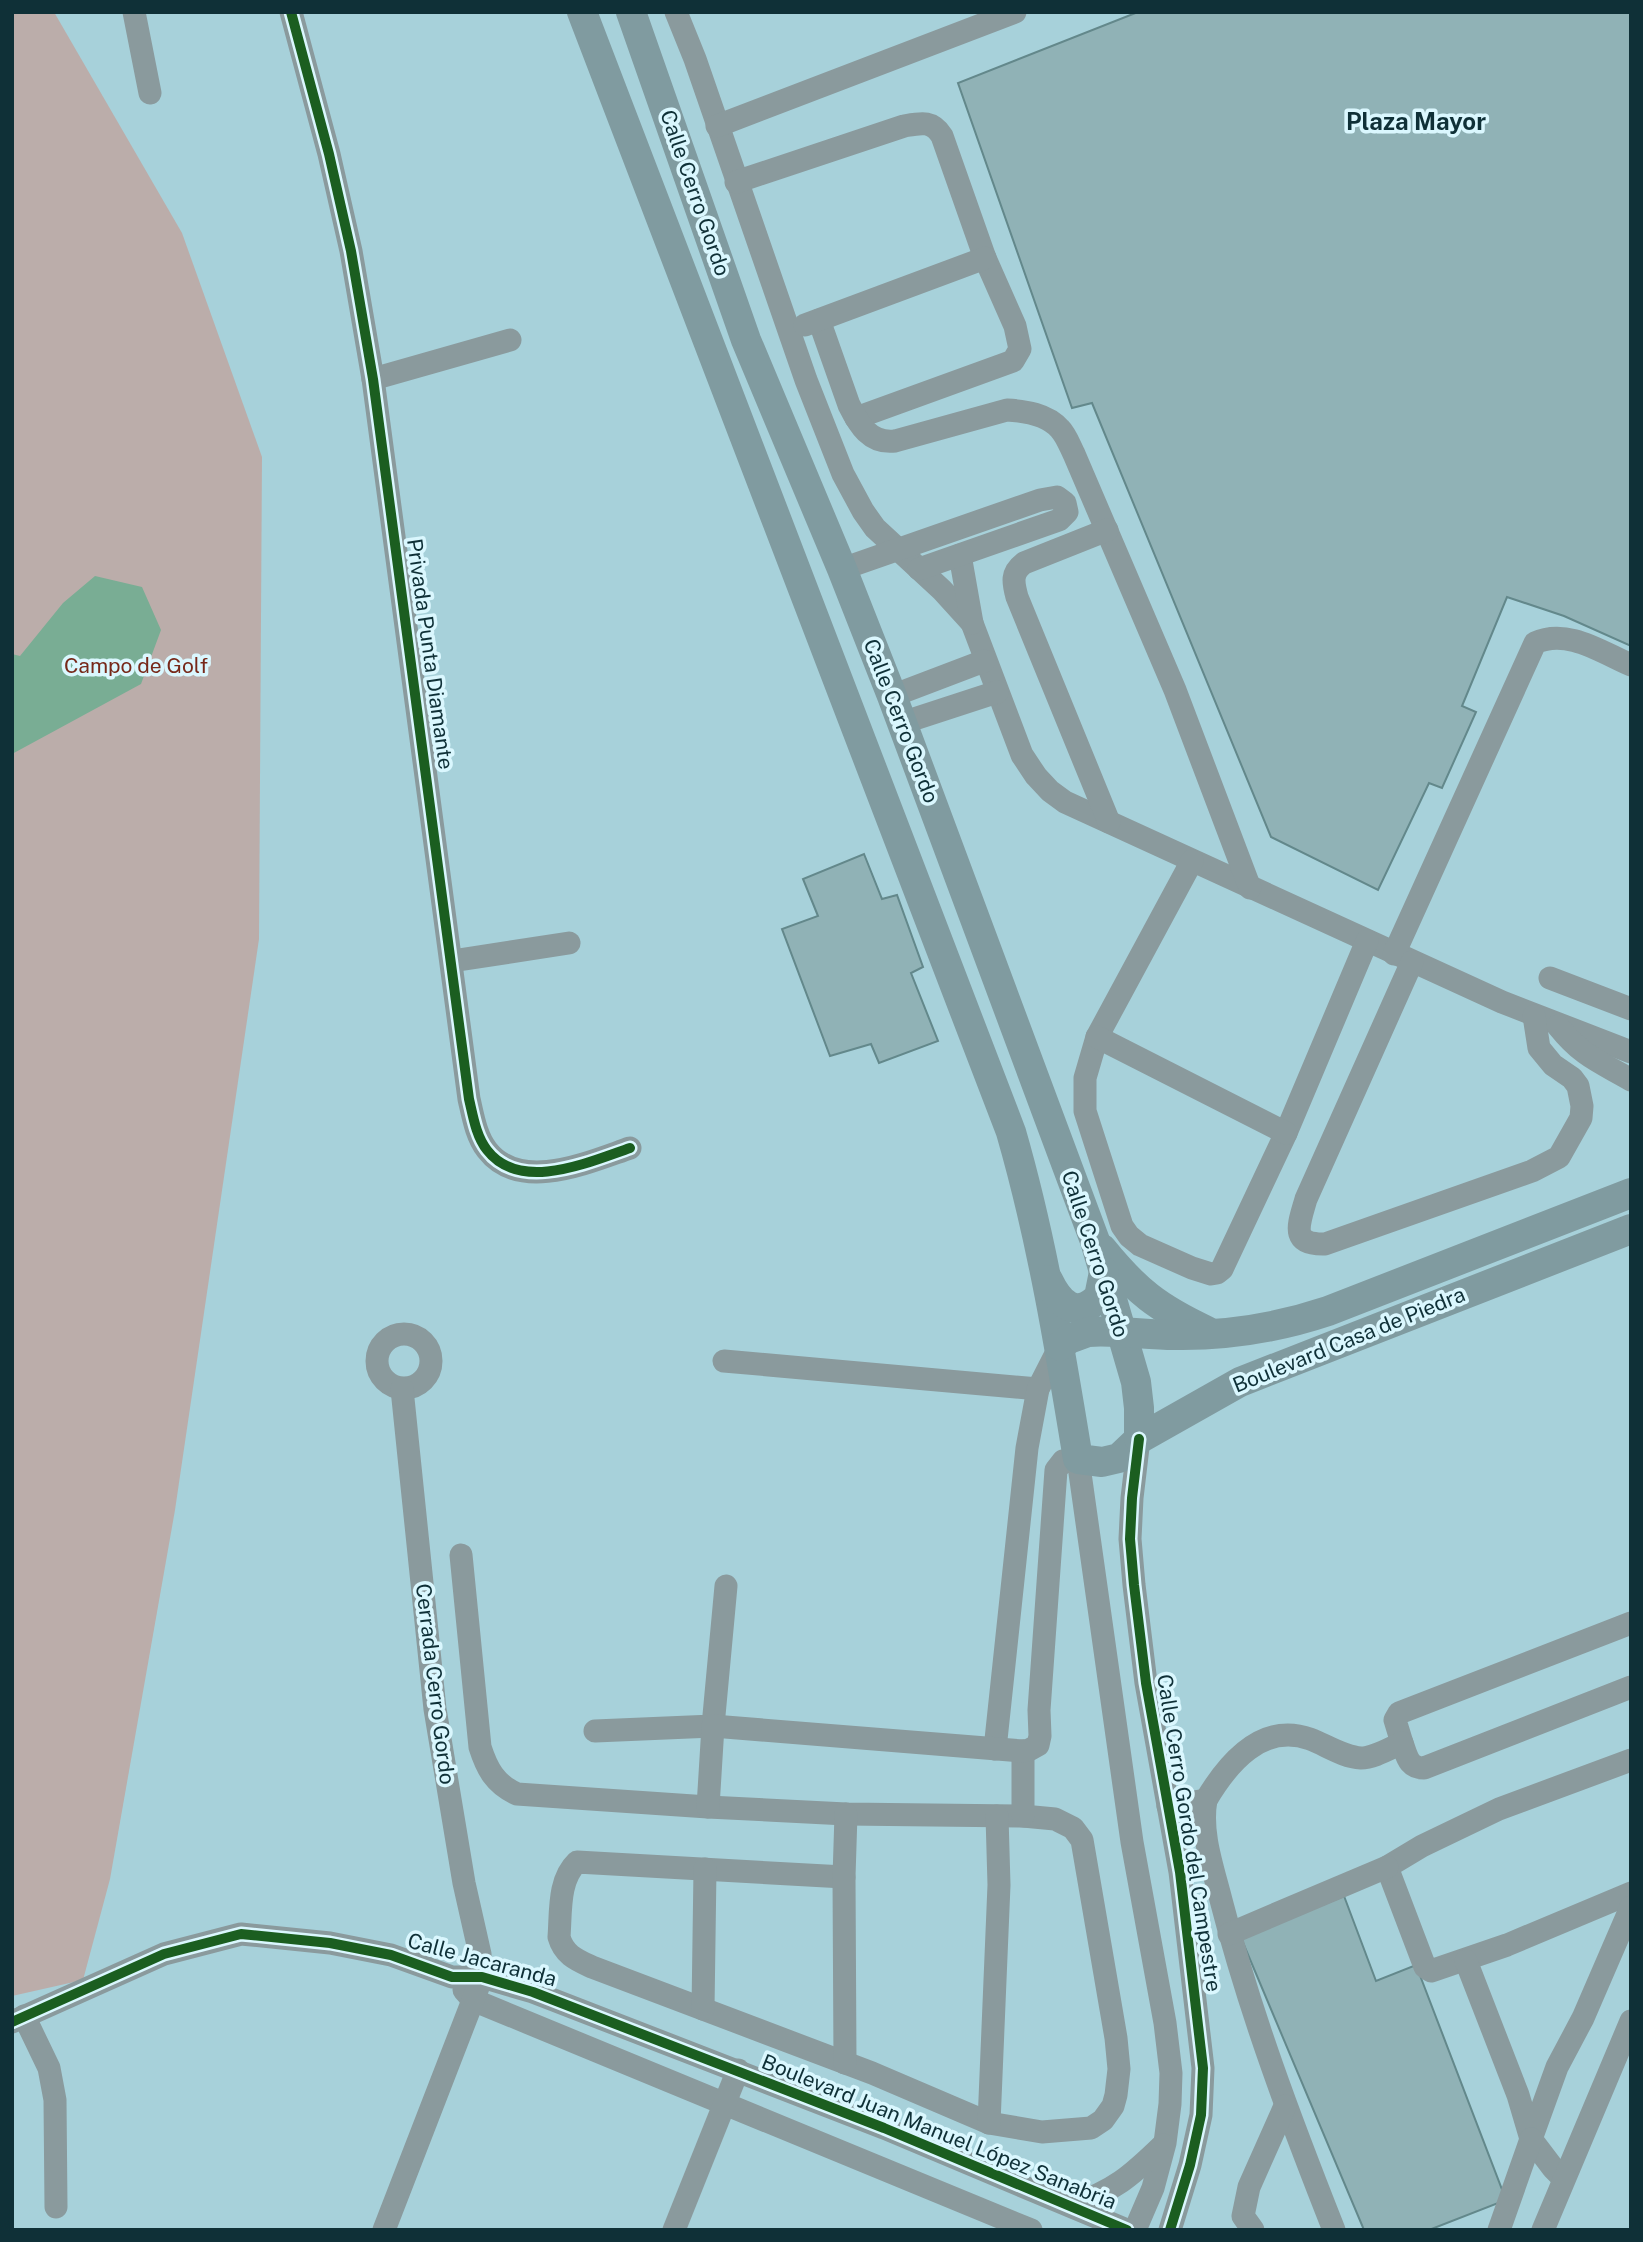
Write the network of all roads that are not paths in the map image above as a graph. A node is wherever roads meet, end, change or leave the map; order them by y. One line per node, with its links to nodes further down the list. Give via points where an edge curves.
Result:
1 (134, 12): 7 (street)
2 (291, 12): 14 (street, Privada Punta Diamante, via 351,251)
3 (582, 12): 46 (main road, Calle Cerro Gordo, via 1011,1132)
4 (631, 12): 19 (main road, Calle Cerro Gordo, via 746,340)
5 (676, 12): 8 (street)
6 (1015, 12): 8 (street)
7 (150, 93)
8 (717, 126): 9 (street)
9 (736, 182): 10 (street, via 904,126 933,125 942,136); 12 (street)
10 (985, 258): 11 (street); 15 (street, via 1017,333 1017,356)
11 (819, 320): 12 (street); 15 (street)
12 (789, 330): 17 (street, via 844,474 863,511)
13 (510, 340): 14 (street)
14 (373, 379): 32 (street, Privada Punta Diamante)
15 (856, 418): 16 (street, via 868,434 885,442 1007,410 1042,416 1060,429)
16 (1107, 530): 26 (street, via 1024,563 1013,578); 28 (street, via 1175,690)
17 (898, 551): 18 (street, via 1040,500 1057,497 1065,503 1067,512 1059,520); 19 (street); 20 (street)
18 (960, 555): 20 (street); 21 (street)
19 (842, 569): 25 (main road, Calle Cerro Gordo)
20 (919, 569): 21 (street)
21 (971, 623): 22 (street)
22 (984, 661): 24 (street); 25 (street)
23 (1631, 665): 31 (street, via 1570,639 1556,637 1535,643)
24 (997, 692): 25 (street); 26 (street, via 1022,755 1036,776 1066,802)
25 (897, 710): 44 (main road, Calle Cerro Gordo)
26 (1109, 822): 27 (street)
27 (1192, 861): 28 (street); 37 (street)
28 (1250, 888): 29 (street)
29 (1367, 942): 31 (street); 40 (street)
30 (569, 943): 32 (street)
31 (1403, 958): 35 (street); 35 (street, via 1306,1199 1299,1234 1310,1244 1325,1244 1532,1171 1559,1157 1581,1118 1581,1095 1572,1078 1539,1048)
32 (452, 961): 41 (street, Privada Punta Diamante, via 469,1099 476,1128 499,1163 534,1173 580,1165)
33 (1550, 978): 34 (street)
34 (1631, 1009)
35 (1534, 1016): 36 (street)
36 (1558, 1026): 38 (street); 39 (street, via 1574,1046)
37 (1097, 1037): 40 (street); 40 (street, via 1085,1078 1085,1111 1122,1226 1140,1245 1202,1272 1217,1273 1228,1259)
38 (1631, 1052)
39 (1631, 1080)
40 (1286, 1133)
41 (630, 1148)
42 (1631, 1194): 48 (main road, Boulevard Casa de Piedra, via 1328,1311 1254,1331)
43 (1631, 1229): 53 (main road, Boulevard Casa de Piedra, via 1240,1381)
44 (1095, 1241): 45 (main road, Calle Cerro Gordo); 48 (main road, via 1141,1292)
45 (1104, 1272): 46 (main road, via 1100,1297 1087,1307 1059,1301); 47 (main road, Calle Cerro Gordo)
46 (1048, 1280): 49 (main road, Calle Cerro Gordo)
47 (1121, 1334): 48 (main road, Boulevard Casa de Piedra); 49 (main road, Boulevard Casa de Piedra, via 1088,1332); 53 (main road, Calle Cerro Gordo, via 1136,1382)
48 (1214, 1335)
49 (1060, 1346): 52 (street); 55 (main road)
50 (724, 1362): 52 (street)
51 (402, 1389): 80 (street, Cerrada Cerro Gordo, via 435,1709)
52 (1038, 1389): 54 (street)
53 (1139, 1439): 55 (main road, Boulevard Casa de Piedra, via 1111,1461); 67 (street, Calle Cerro Gordo del Campestre, via 1130,1539 1146,1683)
54 (1027, 1448): 55 (street); 63 (street)
55 (1069, 1461): 64 (street, via 1056,1470 1040,1736 1034,1749); 91 (street, via 1165,2023 1171,2073)
56 (461, 1555): 68 (street, via 480,1747 487,1768 503,1788 517,1794)
57 (726, 1586): 60 (street)
58 (1631, 1623): 62 (street, via 1399,1713 1395,1720)
59 (1631, 1688): 62 (street, via 1424,1768 1409,1763)
60 (713, 1726): 61 (street); 63 (street); 68 (street)
61 (595, 1731)
62 (1402, 1743): 66 (street, via 1358,1758 1307,1738 1269,1738 1232,1762)
63 (995, 1749): 64 (street)
64 (1023, 1751): 71 (street)
65 (1631, 1760): 72 (street, via 1499,1808)
66 (1206, 1800): 67 (street); 77 (street, via 1206,1839)
67 (1168, 1806): 100 (street, Calle Cerro Gordo del Campestre, via 1203,2068 1202,2115)
68 (708, 1807): 69 (street)
69 (846, 1814): 70 (street); 74 (street)
70 (997, 1816): 71 (street); 89 (street, via 999,1885)
71 (1023, 1816): 89 (street, via 1055,1819 1082,1840 1119,2069 1113,2106 1091,2128 1042,2132)
72 (1387, 1867): 77 (street); 78 (street, via 1425,1967 1431,1971)
73 (705, 1869): 74 (street); 82 (street); 82 (street, via 577,1862 568,1870 563,1885 559,1937 571,1957)
74 (844, 1877): 85 (street)
75 (1631, 1893): 78 (street)
76 (1631, 1907): 90 (street, via 1557,2067)
77 (1229, 1934): 88 (street)
78 (1466, 1961): 90 (street)
79 (452, 1977): 80 (street, Calle Jacaranda); 81 (street, Calle Jacaranda); 83 (street, Calle Jacaranda, via 391,1955 342,1945 241,1934 164,1954)
80 (482, 1977): 81 (street); 86 (street, Calle Jacaranda, via 608,2019)
81 (473, 2000): 87 (street, Calle Jacaranda); 95 (street)
82 (703, 2009): 85 (street)
83 (18, 2019): 94 (street, via 49,2068 55,2100)
84 (1631, 2021): 92 (street)
85 (845, 2063): 89 (street)
86 (738, 2070): 87 (street); 93 (street, Boulevard Juan Manuel López Sanabria)
87 (724, 2104): 96 (street); 97 (street)
88 (1285, 2106): 101 (street, via 1249,2187 1243,2216); 102 (street)
89 (989, 2123)
90 (1531, 2139): 92 (street); 103 (street)
91 (1166, 2143): 93 (street, via 1122,2183); 99 (street)
92 (1563, 2178): 104 (street)
93 (1071, 2206): 98 (street, Boulevard Juan Manuel López Sanabria)
94 (56, 2207)
95 (384, 2230)
96 (674, 2230)
97 (1031, 2230)
98 (1126, 2230)
99 (1135, 2230)
100 (1170, 2230)
101 (1252, 2230)
102 (1334, 2230)
103 (1499, 2230)
104 (1543, 2230)

